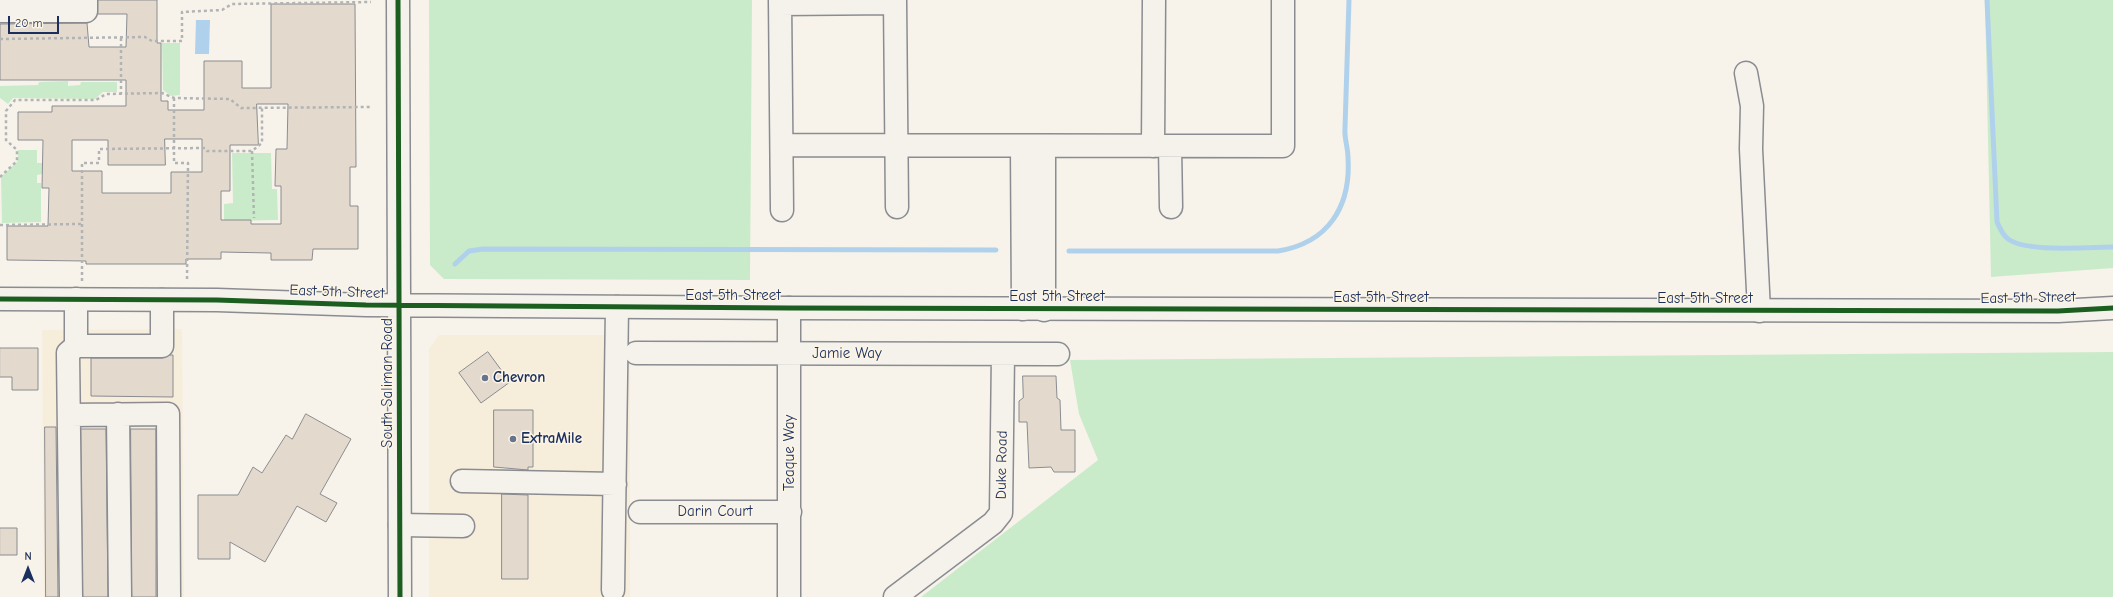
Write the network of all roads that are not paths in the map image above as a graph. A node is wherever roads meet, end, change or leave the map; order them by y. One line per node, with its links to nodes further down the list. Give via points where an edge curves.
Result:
1 (86, 0): 7 (street, via 86,11)
2 (398, 0): 22 (street, South Saliman Road)
3 (1154, 0): 13 (street)
4 (1283, 0): 13 (street, via 1283,146)
5 (895, 1): 6 (street); 10 (street)
6 (780, 2): 9 (street)
7 (0, 11)
8 (1746, 73): 27 (street, via 1752,106 1751,149)
9 (782, 145): 10 (street); 18 (street)
10 (896, 145): 11 (street); 16 (street)
11 (1022, 146): 12 (street); 14 (street)
12 (1044, 146): 13 (street); 15 (street)
13 (1162, 146): 17 (street)
14 (1022, 195): 15 (street); 26 (street)
15 (1044, 195): 26 (street)
16 (897, 207)
17 (1170, 207)
18 (782, 210)
19 (79, 291): 20 (street, East 5th Street); 21 (street, East 5th Street); 28 (street)
20 (0, 299)
21 (162, 300): 22 (street, East 5th Street); 28 (street, via 162,346)
22 (400, 305): 23 (street, East 5th Street); 39 (street, South Saliman Road)
23 (617, 307): 24 (street, East 5th Street); 36 (street)
24 (789, 308): 26 (street, East 5th Street); 30 (street, Teaque Way)
25 (2113, 308): 27 (street, East 5th Street, via 2058,311)
26 (1034, 309): 27 (street, East 5th Street)
27 (1759, 311)
28 (76, 346): 34 (street, via 68,353)
29 (636, 353): 30 (street, Jamie Way)
30 (789, 353): 31 (street, Jamie Way); 38 (street, Teaque Way)
31 (1003, 354): 32 (street, Jamie Way); 47 (street, Duke Road, via 1001,513 993,523)
32 (1058, 354)
33 (118, 414): 34 (street); 43 (street); 44 (street, via 168,414)
34 (70, 415): 42 (street)
35 (462, 481): 36 (street)
36 (615, 484): 41 (street)
37 (640, 512): 38 (street, Darin Court)
38 (790, 512): 46 (street, Teaque Way)
39 (400, 525): 40 (street); 45 (street, South Saliman Road)
40 (463, 526)
41 (612, 590)
42 (71, 597)
43 (120, 597)
44 (169, 597)
45 (400, 597)
46 (790, 597)
47 (895, 597)

